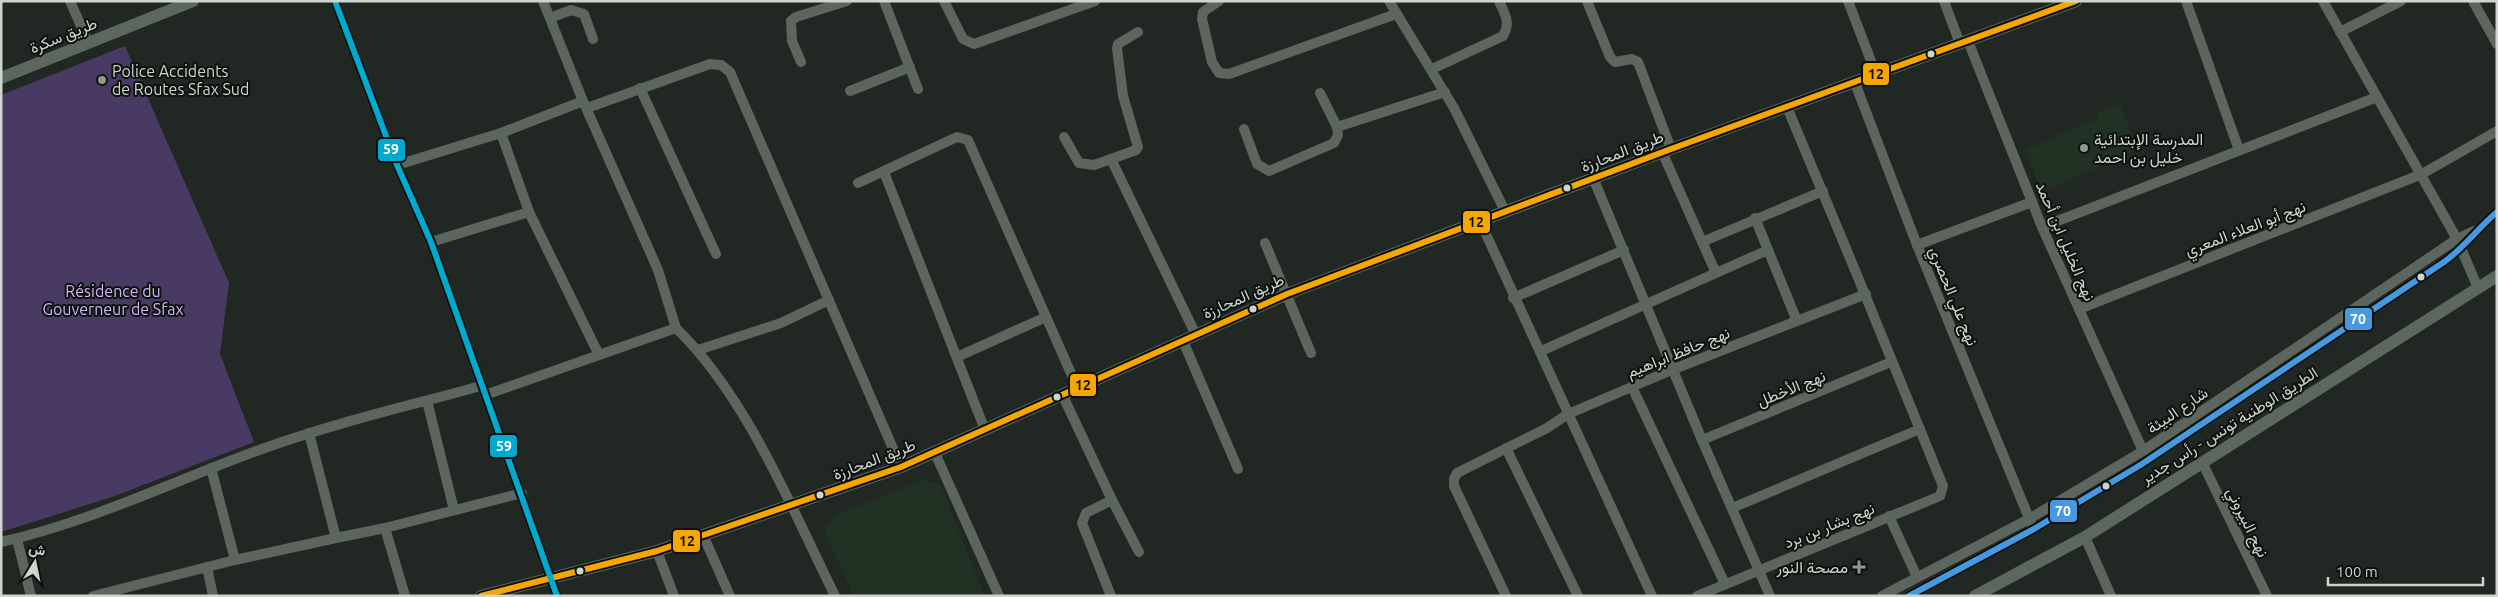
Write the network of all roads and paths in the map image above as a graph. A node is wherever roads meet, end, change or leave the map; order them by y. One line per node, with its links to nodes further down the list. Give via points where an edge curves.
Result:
1 (70, 1): 25 (street)
2 (194, 1): 25 (main road, طريق سكرة)
3 (335, 1): 50 (street)
4 (543, 1): 21 (street)
5 (847, 1): 28 (street, via 796,17 791,22 792,41)
6 (884, 1): 29 (street)
7 (944, 1): 18 (street, via 963,39 974,44)
8 (1219, 1): 20 (street, via 1203,12 1202,19 1212,62 1219,73 1229,74)
9 (1499, 1): 30 (street, via 1508,20 1503,36)
10 (1586, 1): 48 (street, via 1610,57 1615,62 1632,59 1638,62)
11 (1848, 1): 31 (street)
12 (1944, 1): 26 (street, نهج الخليل ابن أحمد)
13 (2076, 1): 26 (main road, طريق المحارزة)
14 (2186, 1): 47 (street)
15 (2323, 1): 23 (street)
16 (2401, 1): 23 (street)
17 (2472, 1): 27 (street)
18 (1091, 2)
19 (1392, 2): 20 (street)
20 (1396, 14): 30 (street)
21 (550, 18): 24 (street, via 571,10 584,14); 40 (street)
22 (1138, 32): 49 (street, via 1118,44 1117,48 1125,107 1138,147)
23 (2340, 32): 39 (street)
24 (593, 39)
25 (88, 42): 32 (main road, طريق سكرة)
26 (1964, 43): 31 (main road, طريق المحارزة); 56 (street, نهج الخليل ابن أحمد)
27 (2497, 44)
28 (801, 62)
29 (910, 67): 35 (street); 36 (street)
30 (1432, 69): 37 (street)
31 (1876, 74): 33 (main road, طريق المحارزة)
32 (1, 78)
33 (1855, 83): 41 (main road, طريق المحارزة); 68 (street, نهج علي الحصري)
34 (640, 88): 40 (street); 72 (street); 79 (street, via 710,64 721,65 730,72)
35 (918, 89)
36 (850, 91)
37 (1445, 92): 42 (street); 57 (street)
38 (1320, 93): 42 (street)
39 (2377, 97): 47 (street); 52 (street)
40 (585, 104): 45 (street); 84 (street, via 658,270)
41 (1787, 107): 48 (main road, طريق المحارزة); 55 (street)
42 (1337, 127): 43 (street, via 1338,135 1334,142 1269,171 1257,164)
43 (1244, 129)
44 (2497, 131): 52 (street, نهج أبو العلاء المعري)
45 (501, 133): 50 (street); 58 (street)
46 (1064, 137): 49 (street, via 1078,163 1094,165)
47 (2239, 150): 62 (street)
48 (1667, 151): 53 (main road, طريق المحارزة); 66 (street)
49 (1111, 159): 85 (street)
50 (397, 165): 65 (street)
51 (884, 172): 54 (street); 82 (street, via 957,137 968,140); 91 (street)
52 (2422, 174): 64 (street); 81 (street, نهج أبو العلاء المعري)
53 (1594, 180): 57 (main road, طريق المحارزة); 69 (street)
54 (858, 183)
55 (1823, 191): 60 (street); 77 (street)
56 (2032, 202): 62 (street, نهج الخليل ابن أحمد); 68 (street)
57 (1505, 211): 61 (main road, طريق المحارزة)
58 (529, 212): 65 (street); 90 (street)
59 (2497, 212): 63 (street, شارع البيئة)
60 (1755, 218): 66 (street); 70 (street)
61 (1480, 221): 76 (main road, طريق المحارزة); 78 (street)
62 (2042, 227): 81 (street, نهج الخليل ابن أحمد)
63 (2477, 229): 64 (street, شارع البيئة); 71 (street, شارع البيئة)
64 (2457, 239): 71 (street); 105 (street, شارع البيئة)
65 (431, 242): 96 (street)
66 (1702, 242): 73 (street)
67 (1265, 243): 76 (street)
68 (1917, 245): 117 (street, نهج علي الحصري)
69 (1624, 250): 78 (street); 80 (street)
70 (1768, 250): 73 (street); 83 (street)
71 (2461, 250): 75 (street); 117 (street, شارع البيئة, via 2183,438)
72 (716, 254)
73 (1716, 272): 80 (street)
74 (2497, 276): 75 (main road, الطريق الوطنية تونس - رأس جدير)
75 (2478, 288): 107 (main road, الطريق الوطنية تونس - رأس جدير)
76 (1287, 294): 85 (main road, طريق المحارزة); 89 (street)
77 (1866, 294): 83 (street, نهج حافظ ابراهيم); 92 (street)
78 (1513, 298): 88 (street)
79 (829, 300): 87 (street, via 781,323); 109 (street)
80 (1646, 303): 88 (street); 93 (street)
81 (2079, 309): 105 (street, نهج الخليل ابن أحمد)
82 (1046, 317): 91 (street); 94 (street)
83 (1797, 321): 93 (street, نهج حافظ ابراهيم)
84 (676, 328): 87 (street); 90 (street)
85 (1196, 335): 86 (main road, طريق المحارزة)
86 (1183, 341): 94 (main road, طريق المحارزة); 110 (street)
87 (698, 350): 113 (street, via 738,406)
88 (1541, 351): 99 (street)
89 (1311, 353)
90 (599, 355): 96 (street)
91 (957, 358): 101 (street)
92 (1891, 362): 100 (street); 103 (street, نهج الأخطل)
93 (1674, 369): 95 (street, نهج حافظ ابراهيم); 103 (street)
94 (1077, 387): 97 (main road, طريق المحارزة)
95 (1632, 387): 99 (street, نهج حافظ ابراهيم); 131 (street)
96 (483, 391): 98 (street); 111 (street)
97 (1062, 394): 101 (main road, طريق المحارزة); 112 (street)
98 (427, 401): 102 (street); 115 (street)
99 (1568, 414): 104 (street, نهج حافظ ابراهيم); 145 (street)
100 (1920, 429): 114 (street); 116 (street, نهج بشار بن برد, via 1943,486 1940,496)
101 (985, 430): 106 (main road, طريق المحارزة)
102 (309, 433): 108 (street); 121 (street)
103 (1702, 440): 114 (street)
104 (1506, 448): 143 (street, نهج حافظ ابراهيم, via 1457,473 1454,486); 144 (street)
105 (2143, 451): 117 (street, شارع البيئة)
106 (935, 453): 109 (main road, طريق المحارزة); 141 (street)
107 (2202, 462): 120 (main road, الطريق الوطنية تونس - رأس جدير); 152 (street, نهج البيروني)
108 (211, 468): 122 (street, via 111,508); 126 (street)
109 (901, 468): 113 (main road, طريق المحارزة)
110 (1238, 469)
111 (522, 493): 115 (street); 129 (street)
112 (1112, 500): 125 (street); 142 (street, via 1086,513 1082,523)
113 (791, 507): 119 (main road, طريق المحارزة); 140 (street)
114 (1732, 508): 128 (street)
115 (454, 510): 118 (street)
116 (1889, 516): 128 (street, نهج بشار بن برد); 130 (street)
117 (2031, 524): 130 (street, شارع البيئة); 149 (street, شارع البيئة)
118 (385, 528): 121 (street); 135 (street)
119 (703, 535): 124 (main road, طريق المحارزة); 139 (street)
120 (2085, 536): 150 (main road, الطريق الوطنية تونس - رأس جدير); 151 (street)
121 (336, 538): 126 (street)
122 (17, 539): 123 (street); 132 (street)
123 (1, 542)
124 (657, 552): 129 (main road, طريق المحارزة); 138 (street)
125 (1139, 552)
126 (235, 560): 127 (street)
127 (207, 567): 133 (street); 134 (street)
128 (1759, 570): 131 (street, نهج بشار بن برد); 147 (street)
129 (552, 576): 136 (main road, طريق المحارزة); 137 (street)
130 (1917, 577): 148 (street, شارع البيئة)
131 (1725, 584): 146 (street, نهج بشار بن برد)
132 (31, 596)
133 (93, 596)
134 (213, 596)
135 (405, 596)
136 (481, 596)
137 (557, 596)
138 (674, 596)
139 (730, 596)
140 (834, 596)
141 (999, 596)
142 (1111, 596)
143 (1506, 596)
144 (1578, 596)
145 (1652, 596)
146 (1697, 596)
147 (1770, 596)
148 (1882, 596)
149 (1909, 596)
150 (1976, 596)
151 (2111, 596)
152 (2267, 596)

